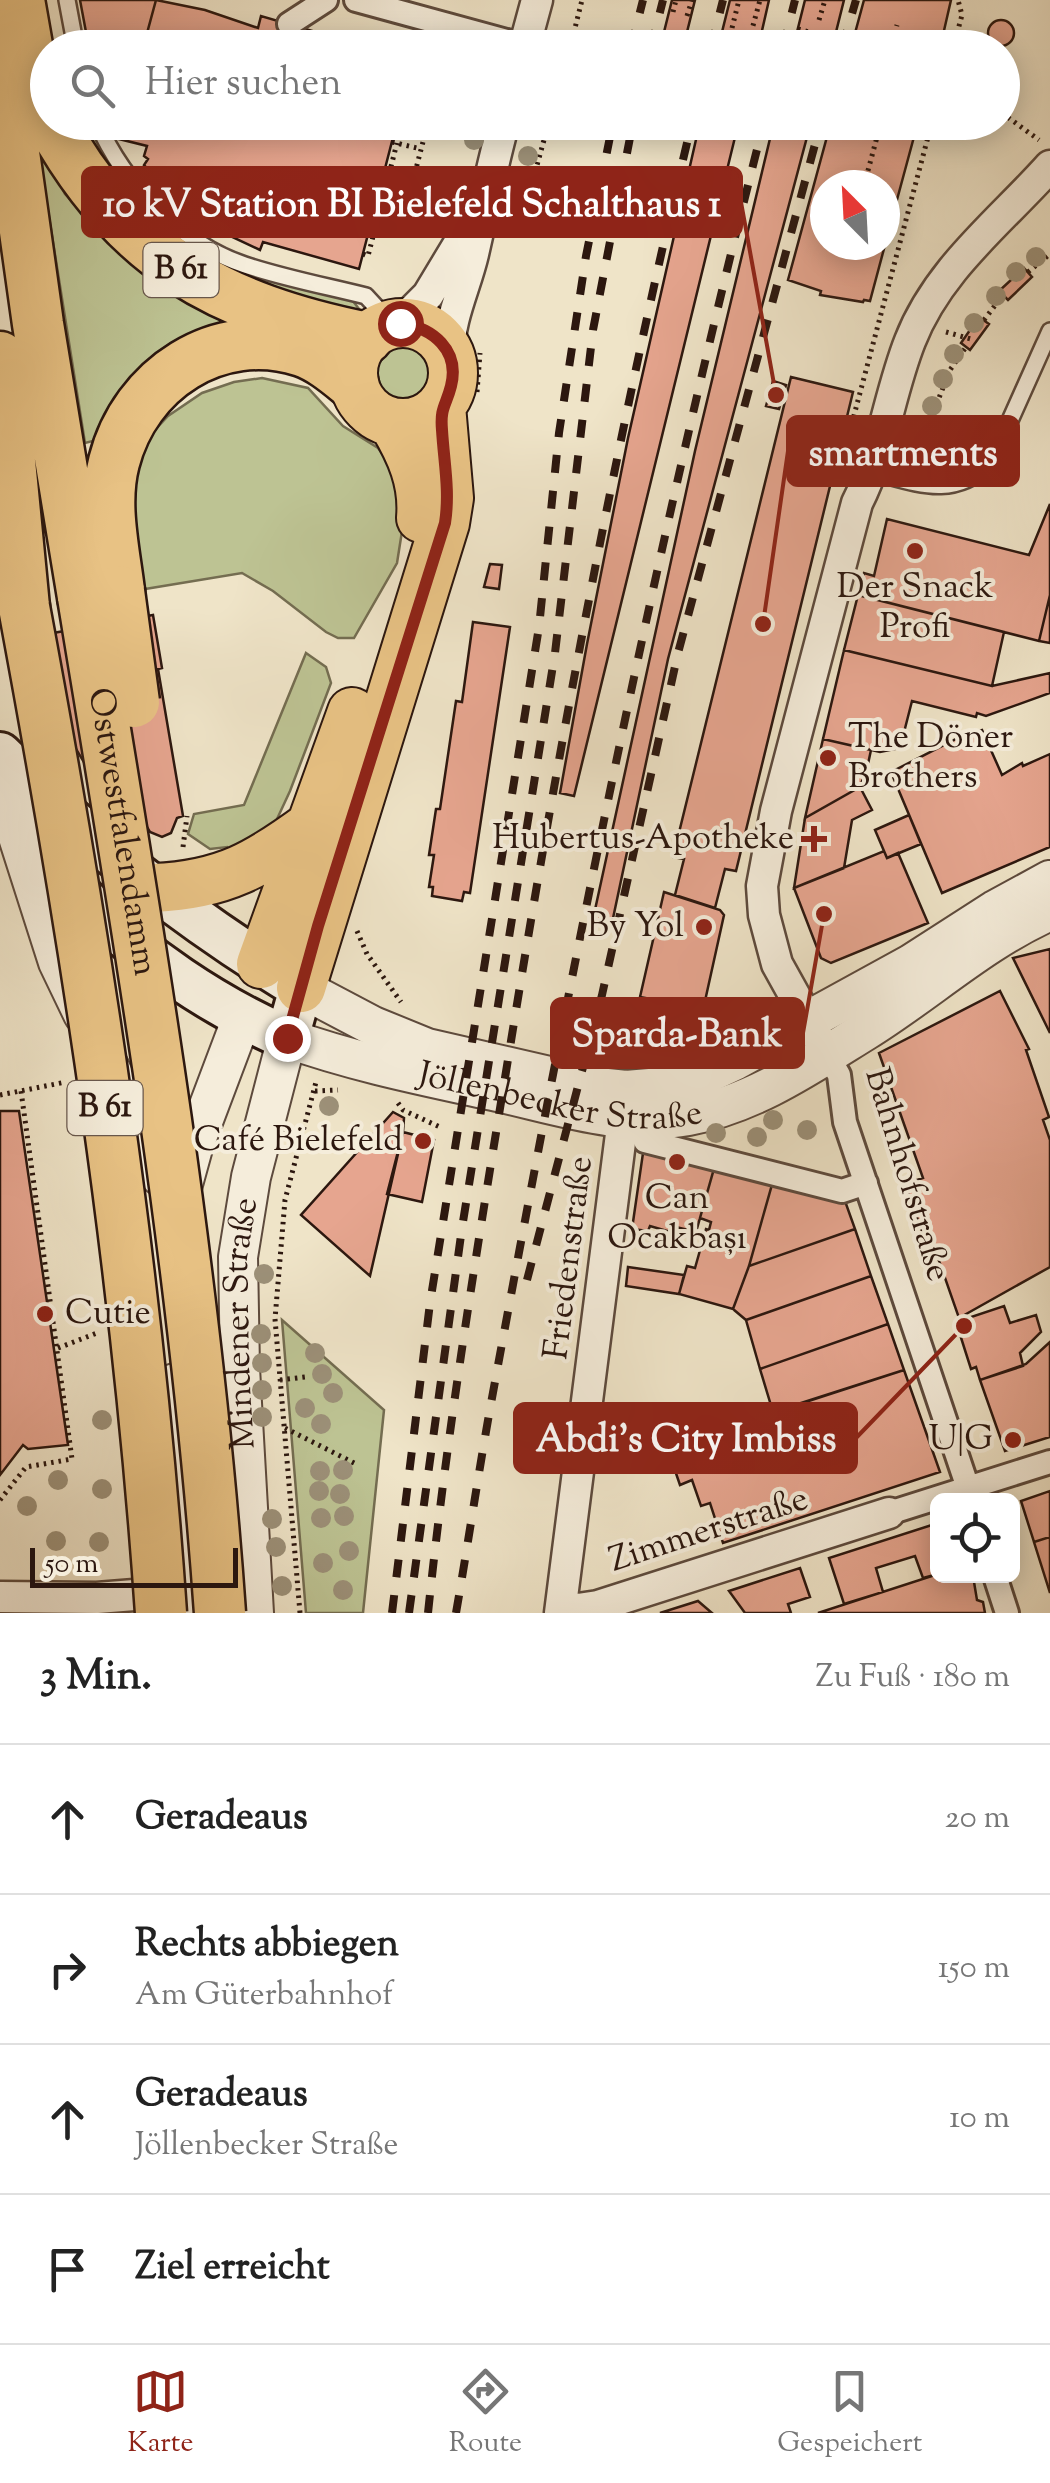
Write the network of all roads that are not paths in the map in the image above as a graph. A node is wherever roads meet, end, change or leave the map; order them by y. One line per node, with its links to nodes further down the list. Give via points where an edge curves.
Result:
1 (19, 0): 11 (highway)
2 (67, 0): 7 (lane)
3 (326, 0): 6 (street)
4 (356, 0): 8 (street)
5 (538, 0): 9 (street)
6 (289, 24)
7 (73, 30)
8 (464, 30)
9 (530, 30)
10 (0, 53): 25 (highway, B 61, via 34,292)
11 (30, 63)
12 (62, 140): 18 (highway, B 61, via 112,215 172,264 267,310)
13 (107, 140): 18 (lane, via 130,179 184,230 242,264 366,296 378,309)
14 (499, 140): 16 (street)
15 (1049, 162): 23 (street, Bahnhofstraße, via 928,303 910,338)
16 (481, 207): 18 (street, via 428,295); 19 (street)
17 (1050, 331): 23 (lane, via 991,463 974,479 946,488)
18 (377, 343): 19 (main road, via 420,326); 22 (main road, via 368,409); 25 (highway, B 61, via 329,364 303,352 228,346 171,373 124,434 109,490)
19 (449, 354): 21 (main road, via 453,372)
20 (0, 356): 26 (highway, Ostwestfalendamm / B 61)
21 (441, 406): 22 (main road, via 411,423); 34 (main road, via 445,523)
22 (394, 422): 29 (main road, via 415,464 420,534)
23 (873, 472): 36 (street, Bahnhofstraße, via 847,540 762,886 777,964)
24 (0, 494): 26 (highway, B 61)
25 (101, 594): 41 (highway, B 61, bridge, via 168,964)
26 (24, 607): 49 (highway, Ostwestfalendamm / B 61, bridge, via 122,1228 152,1487)
27 (0, 754): 30 (main road, Jöllenbecker Straße, via 69,821)
28 (0, 781): 35 (main road, Jöllenbecker Straße, via 84,899 139,947); 41 (street, via 58,962 141,1130)
29 (314, 824): 30 (main road, via 243,871 201,884); 33 (main road)
30 (168, 872): 33 (main road, Jöllenbecker Straße)
31 (1050, 880): 36 (street, Jöllenbecker Straße)
32 (1050, 911): 38 (street, Jöllenbecker Straße, via 988,944)
33 (261, 964): 34 (main road, Jöllenbecker Straße); 35 (main road)
34 (301, 988): 37 (main road); 39 (street, Jöllenbecker Straße, via 428,1048 597,1087)
35 (242, 1018): 37 (main road, Jöllenbecker Straße); 41 (street, Mindener Straße, via 193,1148)
36 (808, 1021): 38 (street, Bahnhofstraße); 39 (street, Jöllenbecker Straße, via 700,1077 662,1087)
37 (287, 1038): 39 (street, Jöllenbecker Straße, via 379,1065); 49 (street, Mindener Straße, via 238,1257 240,1368)
38 (827, 1054): 39 (street, Jöllenbecker Straße, via 724,1107); 40 (street, Bahnhofstraße, via 839,1075 845,1122)
39 (632, 1117): 40 (street, via 842,1190); 50 (street, Friedenstraße)
40 (866, 1182): 43 (street, Bahnhofstraße)
41 (176, 1222): 49 (highway, B 61, bridge, via 211,1486)
42 (1050, 1462): 44 (street, Zimmerstraße)
43 (970, 1493)
44 (972, 1493)
45 (930, 1503): 46 (street, Zimmerstraße)
46 (888, 1513): 50 (street, Zimmerstraße, via 598,1606)
47 (998, 1583): 51 (street)
48 (0, 1597): 49 (street)
49 (212, 1605)
50 (561, 1610)
51 (1007, 1613)

